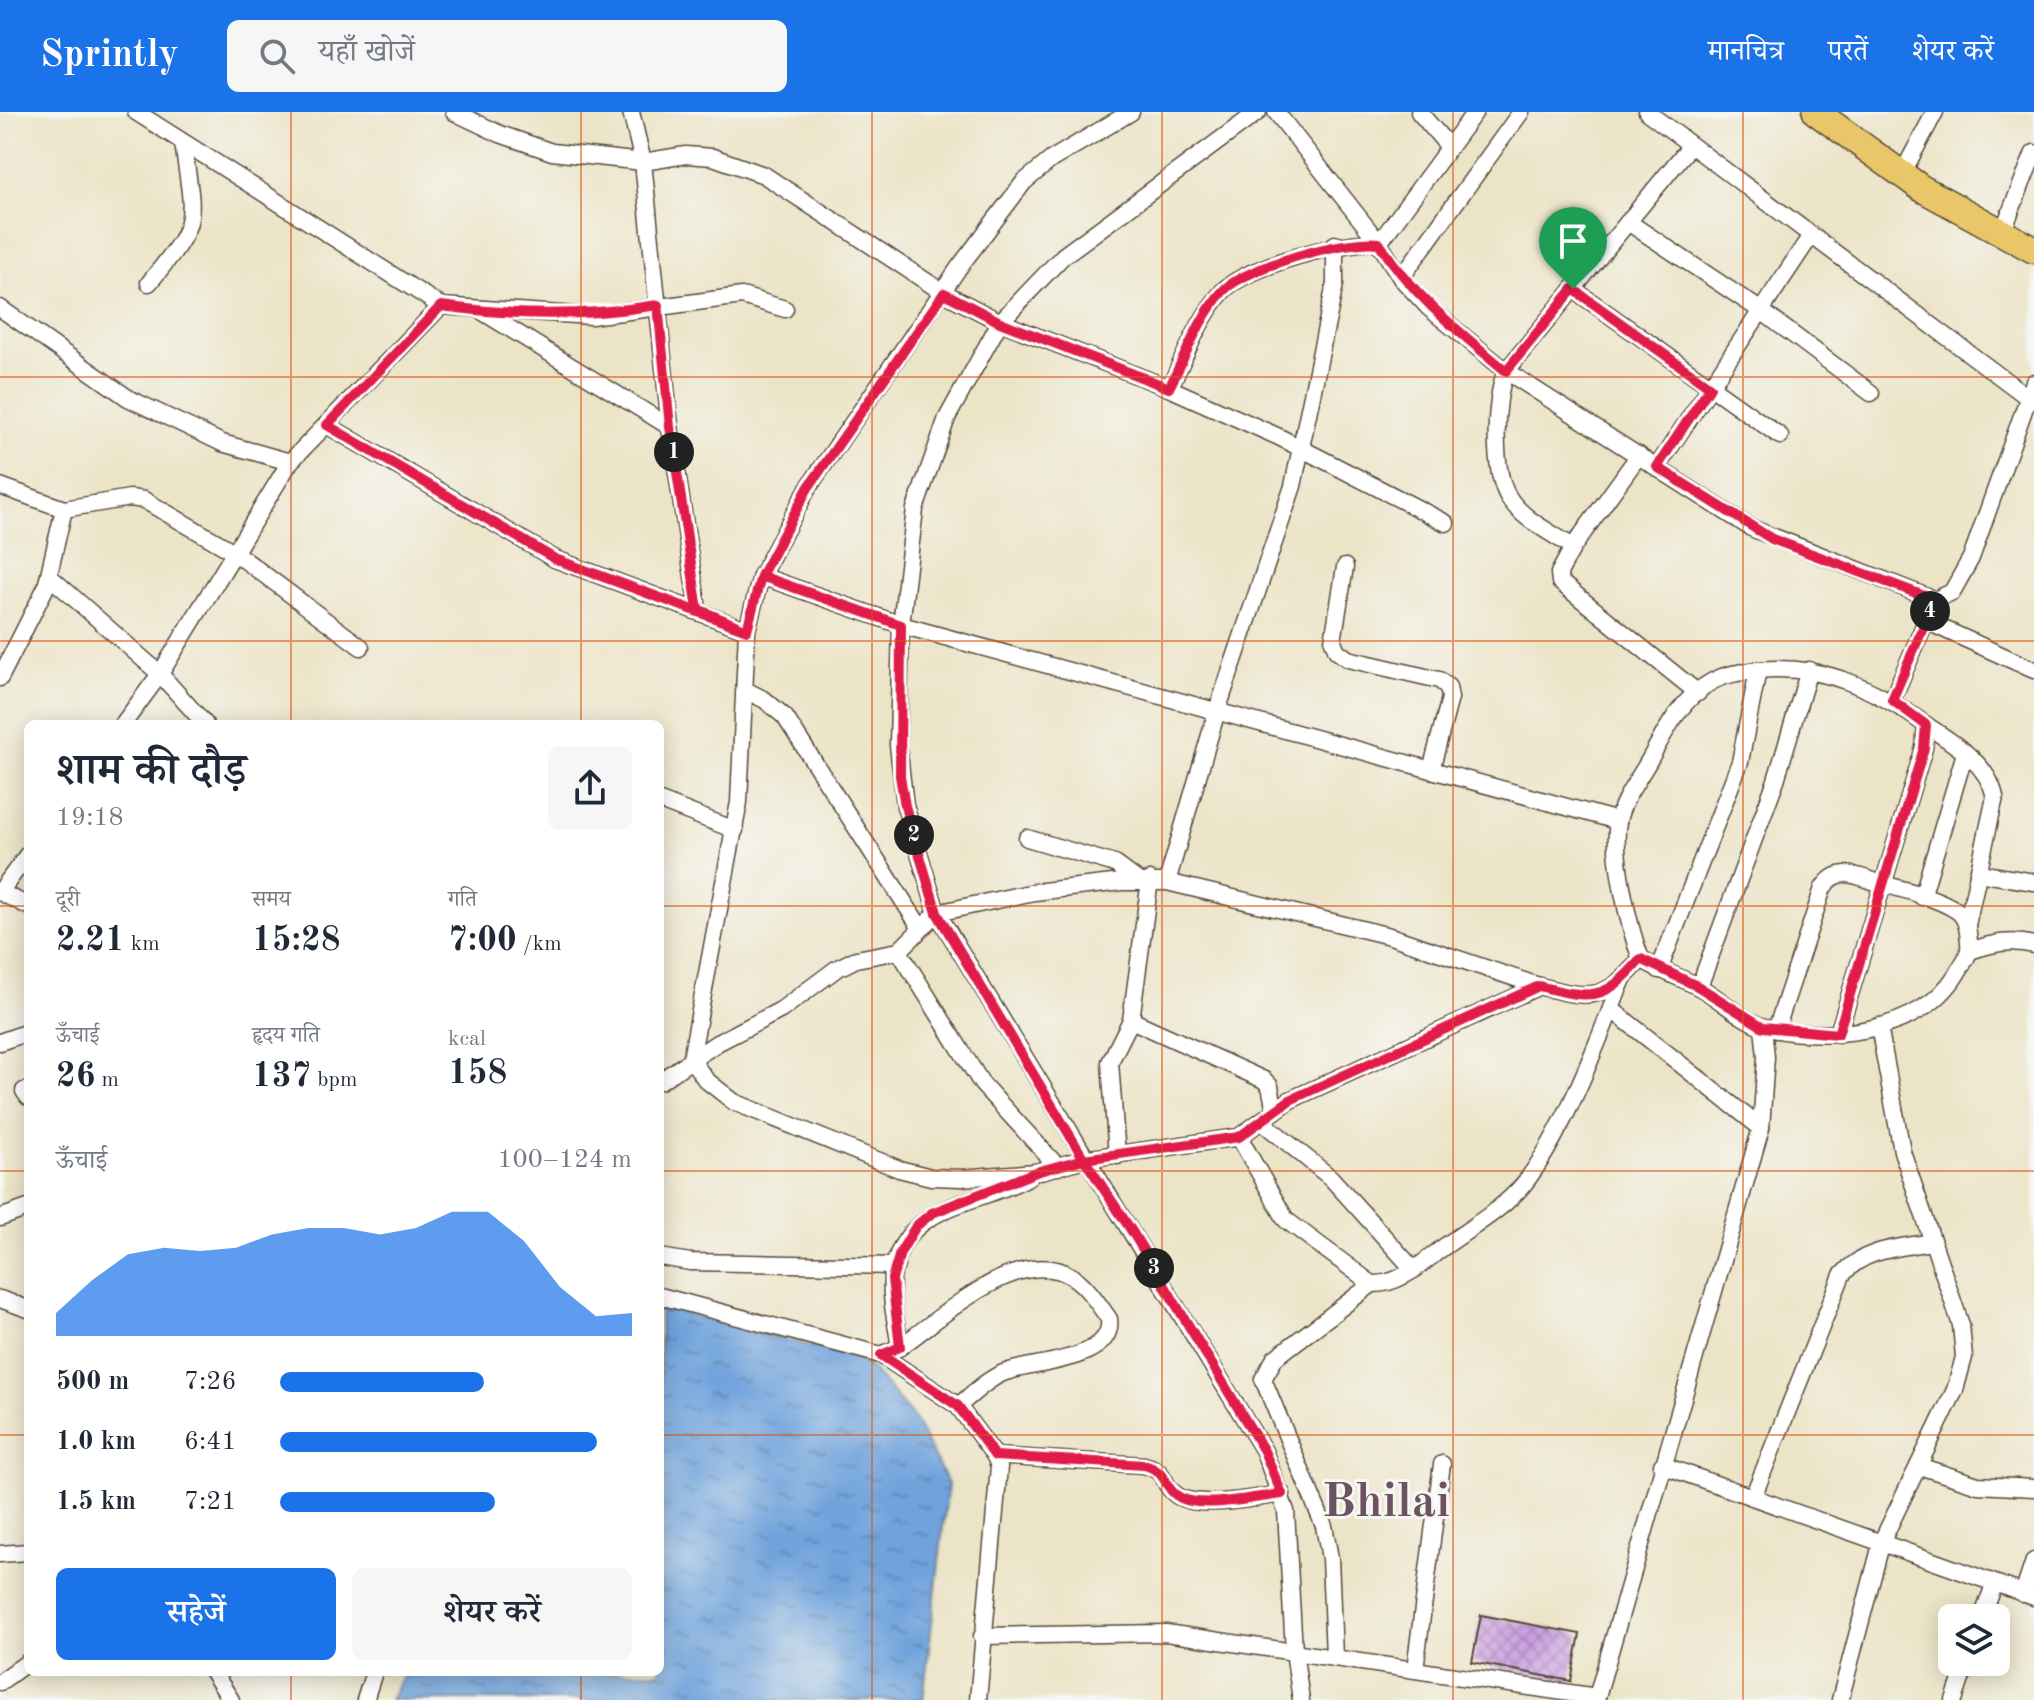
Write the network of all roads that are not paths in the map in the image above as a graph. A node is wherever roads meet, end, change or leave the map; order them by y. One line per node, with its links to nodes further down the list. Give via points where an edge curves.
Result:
1 (136, 112): 13 (street)
2 (454, 112): 17 (street, via 552,152)
3 (631, 112): 17 (street)
4 (1131, 112): 28 (street, via 1024,182)
5 (1258, 112): 35 (street, via 1063,256)
6 (1276, 112): 22 (street)
7 (1420, 112): 15 (street)
8 (1475, 112): 15 (street)
9 (1521, 112): 25 (street)
10 (1647, 112): 14 (street)
11 (1816, 112): 18 (main road)
12 (1935, 112): 18 (street)
13 (183, 143): 26 (street, via 190,228); 30 (street)
14 (1691, 145): 19 (street); 21 (street)
15 (1449, 147): 22 (street)
16 (2034, 153): 20 (street)
17 (643, 162): 28 (street, via 713,157 764,175); 29 (street)
18 (1902, 174): 20 (main road)
19 (1628, 222): 27 (street); 33 (street)
20 (2002, 233): 24 (main road)
21 (1810, 237): 33 (street); 39 (street)
22 (1379, 243): 23 (street); 25 (street)
23 (1335, 244): 38 (street, via 1238,278 1223,290); 44 (street, via 1335,284)
24 (2034, 250)
25 (1401, 278): 36 (street)
26 (149, 283)
27 (1573, 289): 36 (street); 37 (street)
28 (944, 293): 35 (street); 55 (street, via 808,488)
29 (658, 305): 32 (street, via 742,296); 34 (street, via 591,316); 42 (street)
30 (441, 306): 34 (street); 41 (street)
31 (0, 308): 46 (street, via 128,398 222,443)
32 (785, 309)
33 (1760, 310): 37 (street); 40 (street)
34 (482, 311): 42 (street)
35 (1000, 322): 38 (street); 59 (street, via 947,418 915,509)
36 (1506, 371): 45 (street); 51 (street, via 1497,423 1508,496 1521,512)
37 (1710, 387): 43 (street); 47 (street)
38 (1169, 388): 44 (street)
39 (2030, 389): 56 (street, via 1971,558 1952,592)
40 (1871, 393)
41 (327, 425): 46 (street); 57 (street, via 555,559)
42 (670, 427): 57 (street)
43 (1780, 436)
44 (1299, 447): 50 (street); 70 (street, via 1280,530)
45 (1639, 455): 47 (street); 51 (street)
46 (290, 462): 52 (street)
47 (1657, 467): 56 (street, via 1772,539)
48 (0, 486): 49 (street)
49 (64, 509): 52 (street, via 144,500); 54 (street)
50 (1446, 523)
51 (1573, 547): 68 (street, via 1559,573 1560,582)
52 (234, 552): 61 (street); 65 (street)
53 (1345, 567): 75 (street, via 1333,641 1337,651 1348,659 1439,680 1448,687 1450,698)
54 (49, 576): 65 (street); 66 (street)
55 (761, 576): 59 (street); 60 (street)
56 (1935, 600): 58 (street)
57 (698, 609): 60 (street)
58 (1926, 621): 64 (street); 69 (street)
59 (901, 625): 70 (street); 88 (street, via 900,776)
60 (747, 630): 67 (street)
61 (361, 647)
62 (1758, 670): 63 (street); 68 (street, via 1711,682); 95 (street, via 1740,762)
63 (1809, 670): 69 (street); 98 (street, via 1772,793)
64 (2034, 670)
65 (160, 674): 71 (street); 72 (street)
66 (0, 678)
67 (745, 690): 78 (street); 90 (street, via 785,717)
68 (1698, 693): 77 (street, via 1668,725)
69 (1892, 700): 73 (street)
70 (1217, 711): 75 (street); 82 (street)
71 (126, 720)
72 (201, 720)
73 (1926, 725): 74 (street); 84 (street)
74 (1965, 753): 81 (street, via 1992,784 1995,797); 86 (street)
75 (1431, 770): 77 (street)
76 (664, 803): 78 (street)
77 (1618, 821): 94 (street, via 1630,930)
78 (735, 830): 106 (street)
79 (1027, 838): 82 (street, via 1115,864)
80 (24, 859): 85 (street)
81 (1978, 873): 83 (street); 89 (street)
82 (1152, 881): 88 (street, via 1034,892); 97 (street, via 1390,936); 100 (street)
83 (2034, 882)
84 (1885, 884): 86 (street); 102 (street, via 1844,872 1831,876); 104 (street)
85 (0, 892): 87 (street)
86 (1922, 897): 89 (street, via 1955,910)
87 (24, 904)
88 (937, 913): 90 (street); 112 (street)
89 (1967, 925): 93 (street)
90 (920, 927): 92 (street)
91 (2034, 945): 93 (street, via 2006,942)
92 (899, 951): 106 (street, via 856,959 836,969 781,1010); 113 (street, via 982,1084)
93 (1970, 951): 101 (street, via 1951,983 1917,1010)
94 (1641, 959): 95 (street); 96 (street)
95 (1659, 970): 98 (street)
96 (1622, 981): 97 (street, via 1601,995 1581,997); 99 (street)
97 (1539, 986): 108 (street, via 1334,1079)
98 (1699, 987): 102 (street)
99 (1611, 1009): 109 (street); 120 (street, via 1586,1070 1522,1186)
100 (1131, 1020): 108 (street, via 1264,1080 1272,1092); 111 (street, via 1110,1062)
101 (1879, 1026): 104 (street); 117 (street, via 1902,1151)
102 (1770, 1028): 104 (street); 109 (street)
103 (24, 1033): 105 (street)
104 (1838, 1034)
105 (0, 1042)
106 (691, 1059): 107 (street); 114 (street, via 706,1080 734,1102 899,1169 961,1178)
107 (664, 1078)
108 (1268, 1116): 110 (street); 120 (street)
109 (1761, 1128): 130 (street)
110 (1239, 1137): 111 (street); 121 (street, via 1286,1220)
111 (1117, 1156): 112 (street)
112 (1084, 1159): 113 (street); 133 (street, via 1264,1451)
113 (1058, 1167): 114 (street)
114 (1036, 1172): 119 (street, via 932,1213 916,1226)
115 (24, 1209): 116 (street)
116 (0, 1218)
117 (1932, 1242): 131 (street, via 1961,1325 1964,1357 1955,1390); 134 (street, via 1874,1252 1842,1275)
118 (664, 1258): 119 (street)
119 (896, 1266): 125 (street, via 892,1279)
120 (1414, 1270): 121 (street, via 1395,1281)
121 (1372, 1284): 144 (street, via 1275,1358 1263,1379 1324,1526)
122 (664, 1297): 126 (street)
123 (0, 1299): 124 (street)
124 (24, 1308)
125 (900, 1347): 126 (street); 127 (street, via 1004,1275 1038,1266 1075,1279 1109,1319 1107,1336 1097,1346 1067,1359 1007,1371)
126 (881, 1355): 127 (street)
127 (958, 1406): 128 (street)
128 (995, 1456): 133 (street, via 1144,1465 1162,1473 1178,1497 1197,1503); 142 (street, via 1000,1480)
129 (1442, 1464): 146 (street)
130 (1662, 1465): 134 (street); 151 (street)
131 (1919, 1466): 132 (street, via 1978,1485); 135 (street)
132 (2034, 1488)
133 (1282, 1494): 143 (street)
134 (1753, 1497): 135 (street)
135 (1882, 1541): 139 (street); 156 (street)
136 (24, 1552): 137 (street)
137 (0, 1554)
138 (2034, 1561): 140 (street)
139 (1994, 1585): 140 (street); 141 (street)
140 (2028, 1596)
141 (1987, 1604)
142 (982, 1636): 143 (street, via 1166,1633); 154 (street)
143 (1294, 1651): 144 (street); 155 (street)
144 (1334, 1657): 146 (street)
145 (24, 1665): 150 (street)
146 (1415, 1669): 151 (street)
147 (216, 1676): 152 (street)
148 (373, 1676): 153 (street)
149 (1962, 1676): 157 (street)
150 (0, 1682)
151 (1596, 1698)
152 (231, 1700)
153 (365, 1700)
154 (978, 1700)
155 (1301, 1700)
156 (1840, 1700)
157 (1954, 1700)

